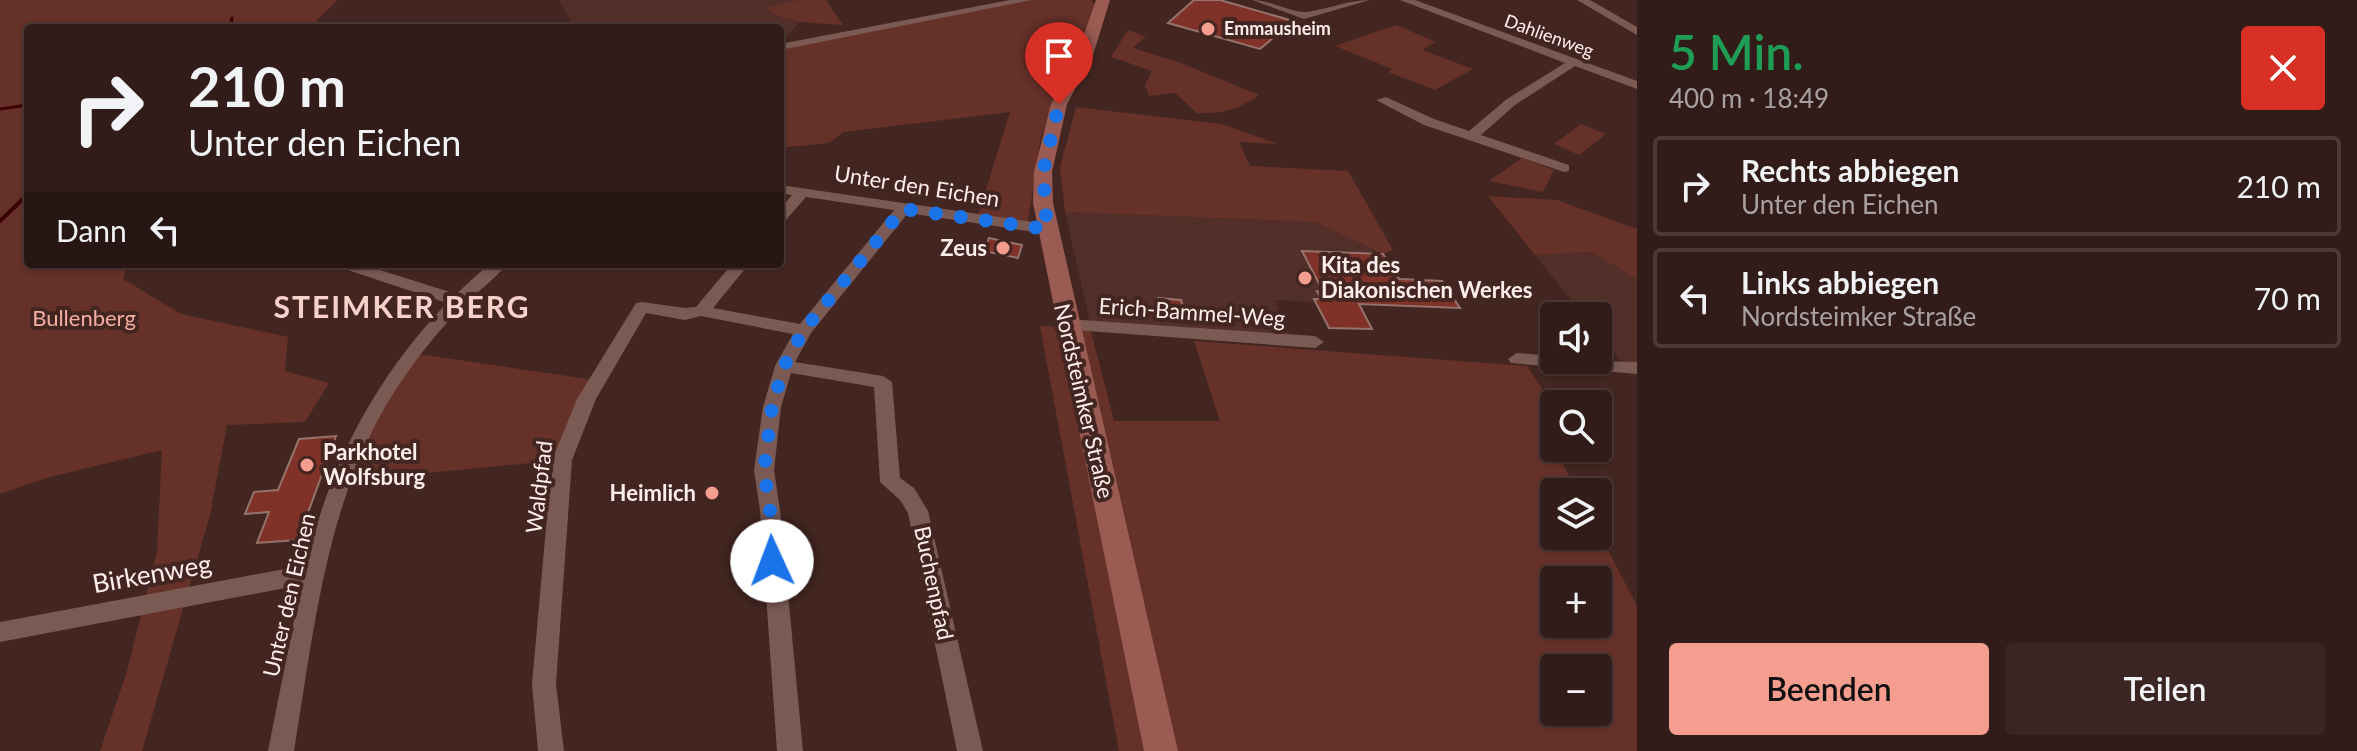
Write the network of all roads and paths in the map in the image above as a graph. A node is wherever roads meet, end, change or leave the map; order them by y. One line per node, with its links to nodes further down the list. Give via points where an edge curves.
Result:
1 (1027, 0): 9 (street)
2 (1103, 0): 10 (street, Nordsteimker Straße)
3 (1114, 0): 10 (street, Nordsteimker Straße, via 1110,24)
4 (1257, 0): 5 (street, via 1304,16)
5 (1365, 0)
6 (1405, 0): 11 (street, Dahlienweg)
7 (1582, 0): 8 (street)
8 (1637, 32)
9 (784, 46)
10 (1085, 55): 20 (street, Nordsteimker Straße, via 1059,104 1050,136 1043,172)
11 (1572, 63): 12 (street, Dahlienweg); 14 (street, via 1511,102)
12 (1637, 85)
13 (1382, 100): 14 (street, via 1429,122)
14 (1474, 134): 15 (street)
15 (1564, 168)
16 (784, 190): 17 (street, Unter den Eichen)
17 (802, 193): 18 (street, Unter den Eichen); 19 (street)
18 (903, 209): 20 (street, Unter den Eichen); 27 (street)
19 (784, 213)
20 (1047, 229): 26 (street, Nordsteimker Straße)
21 (357, 268): 24 (street)
22 (494, 268): 24 (street, Unter den Eichen)
23 (738, 268): 25 (street)
24 (456, 300): 32 (street, Unter den Eichen, via 411,353 362,432)
25 (701, 311): 27 (street, Waldpfad); 35 (street, Waldpfad, via 685,314 642,307 594,380 570,431 562,460 544,684)
26 (1067, 325): 28 (street, Erich-Bammel-Weg); 38 (street, Nordsteimker Straße)
27 (804, 330): 30 (street)
28 (1315, 342)
29 (1517, 359): 31 (street)
30 (784, 366): 36 (street, via 772,407 764,470); 37 (street, Buchenpfad, via 883,382 890,482 918,511)
31 (1637, 368)
32 (314, 573): 33 (street, Birkenweg); 34 (street, Unter den Eichen)
33 (0, 632)
34 (281, 751)
35 (551, 751)
36 (790, 751)
37 (970, 751)
38 (1161, 751)

